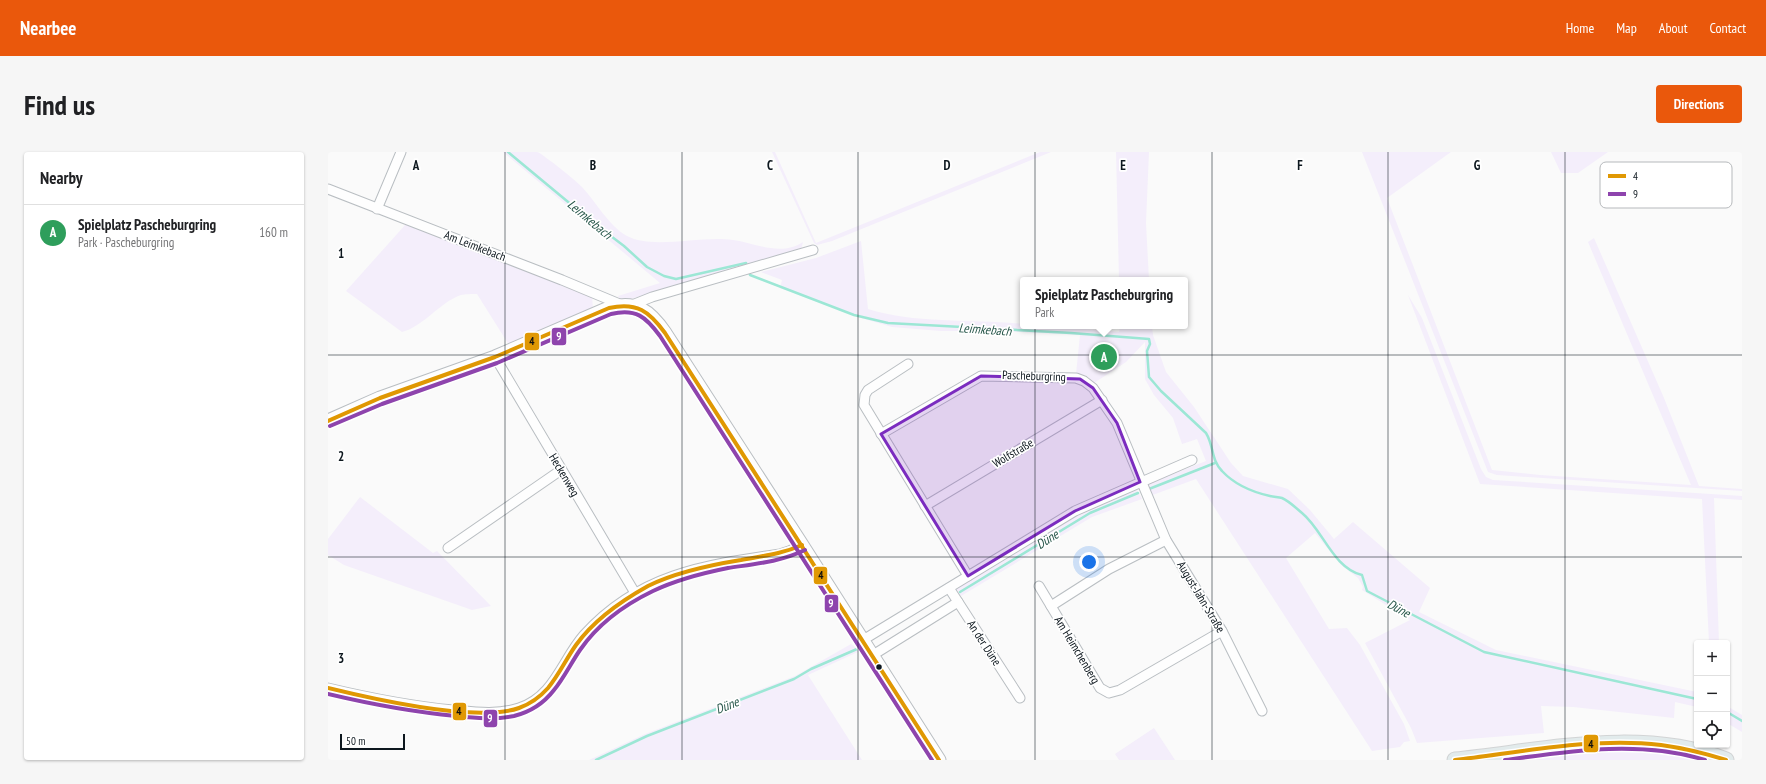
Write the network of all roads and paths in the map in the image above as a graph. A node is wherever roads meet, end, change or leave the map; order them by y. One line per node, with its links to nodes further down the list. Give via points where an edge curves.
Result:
1 (401, 152): 3 (street)
2 (328, 189): 3 (street, Am Leimkebach)
3 (377, 209): 5 (street, Am Leimkebach)
4 (813, 250): 5 (street)
5 (627, 305): 6 (street, via 609,308); 16 (street, via 646,311 660,327)
6 (495, 356): 9 (street, via 380,398); 12 (street, Heckenweg)
7 (908, 364): 10 (street, via 871,388 865,395 864,405)
8 (1102, 400): 10 (street, Pascheburgring, via 1087,383 1076,378 984,375); 13 (street, Pascheburgring, via 1120,429); 14 (street, Wolfstraße)
9 (328, 421)
10 (881, 434): 14 (street)
11 (1192, 460): 13 (street)
12 (561, 470): 17 (street); 21 (street, Heckenweg)
13 (1140, 482): 15 (street, August-Jahn-Straße); 18 (street, via 1075,511)
14 (925, 506): 18 (street)
15 (1166, 540): 23 (street, Am Heimchenberg, via 1109,569); 24 (street, August-Jahn-Straße)
16 (802, 545): 21 (street, via 780,554 692,569); 25 (street)
17 (448, 548)
18 (968, 576): 20 (street)
19 (1038, 586): 23 (street)
20 (949, 588): 22 (street, An der Düne); 25 (street)
21 (635, 592): 27 (street, via 584,634 544,693 519,708 487,712 422,707 392,703)
22 (958, 602): 26 (street); 28 (street, An der Düne)
23 (1051, 606): 24 (street, Am Heimchenberg, via 1100,688 1109,693 1120,690)
24 (1222, 631): 29 (street, August-Jahn-Straße)
25 (863, 640): 26 (street)
26 (873, 655): 30 (street)
27 (328, 688)
28 (1020, 698)
29 (1262, 712)
30 (939, 760)
31 (1455, 760): 32 (main road, via 1578,746 1635,744 1685,748)
32 (1726, 760)

